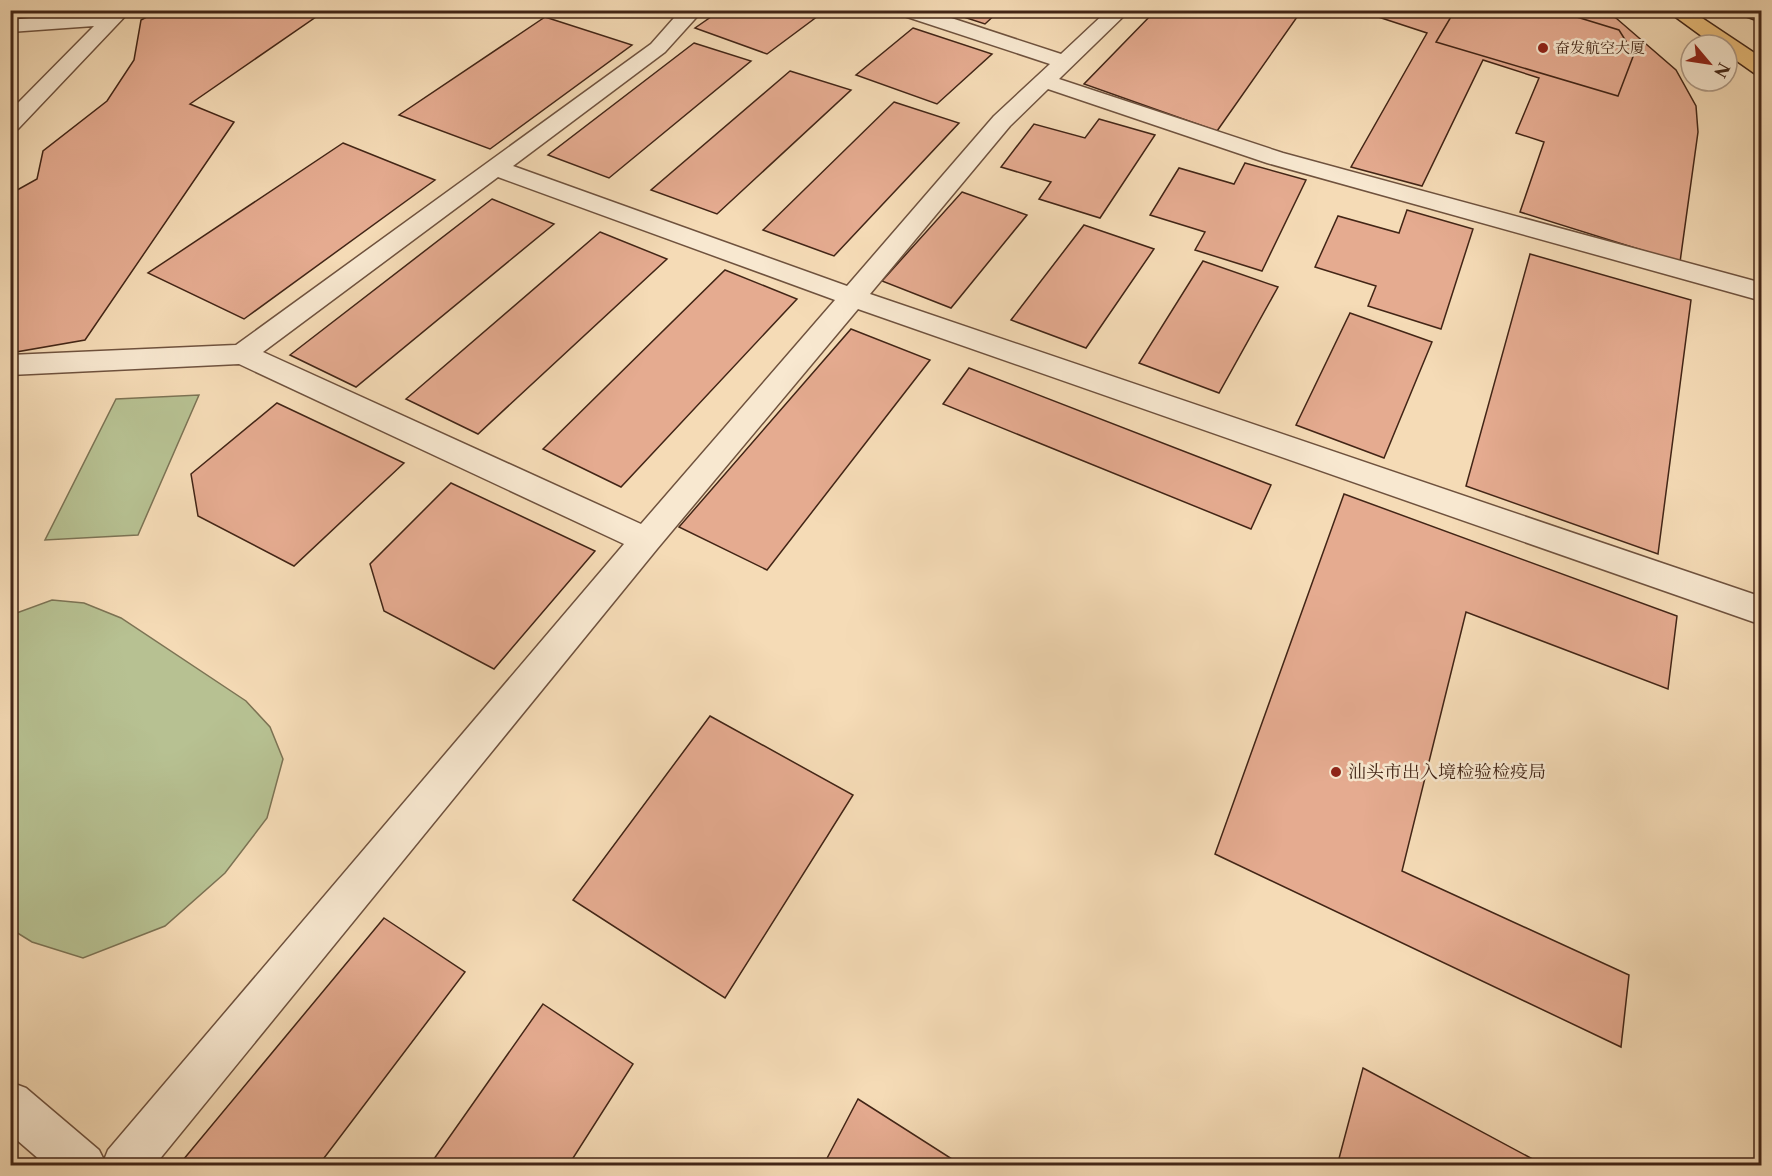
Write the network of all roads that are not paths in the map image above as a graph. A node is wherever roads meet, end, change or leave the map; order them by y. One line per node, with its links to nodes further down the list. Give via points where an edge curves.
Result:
1 (693, 10): 12 (street, via 658,48)
2 (904, 10): 10 (street)
3 (1120, 10): 10 (street)
4 (1676, 10): 9 (main road)
5 (1747, 10): 7 (main road)
6 (118, 14): 8 (street); 11 (street)
7 (1761, 16)
8 (10, 26)
9 (1761, 68)
10 (1055, 72): 13 (street, via 1275,158); 14 (street, via 1002,121)
11 (10, 124)
12 (496, 168): 14 (street); 15 (street)
13 (1761, 292)
14 (852, 297): 17 (street); 18 (street)
15 (242, 354): 16 (street); 17 (street)
16 (10, 365)
17 (646, 540): 21 (street)
18 (1761, 611)
19 (10, 1104): 20 (street)
20 (83, 1166)
21 (124, 1166)

